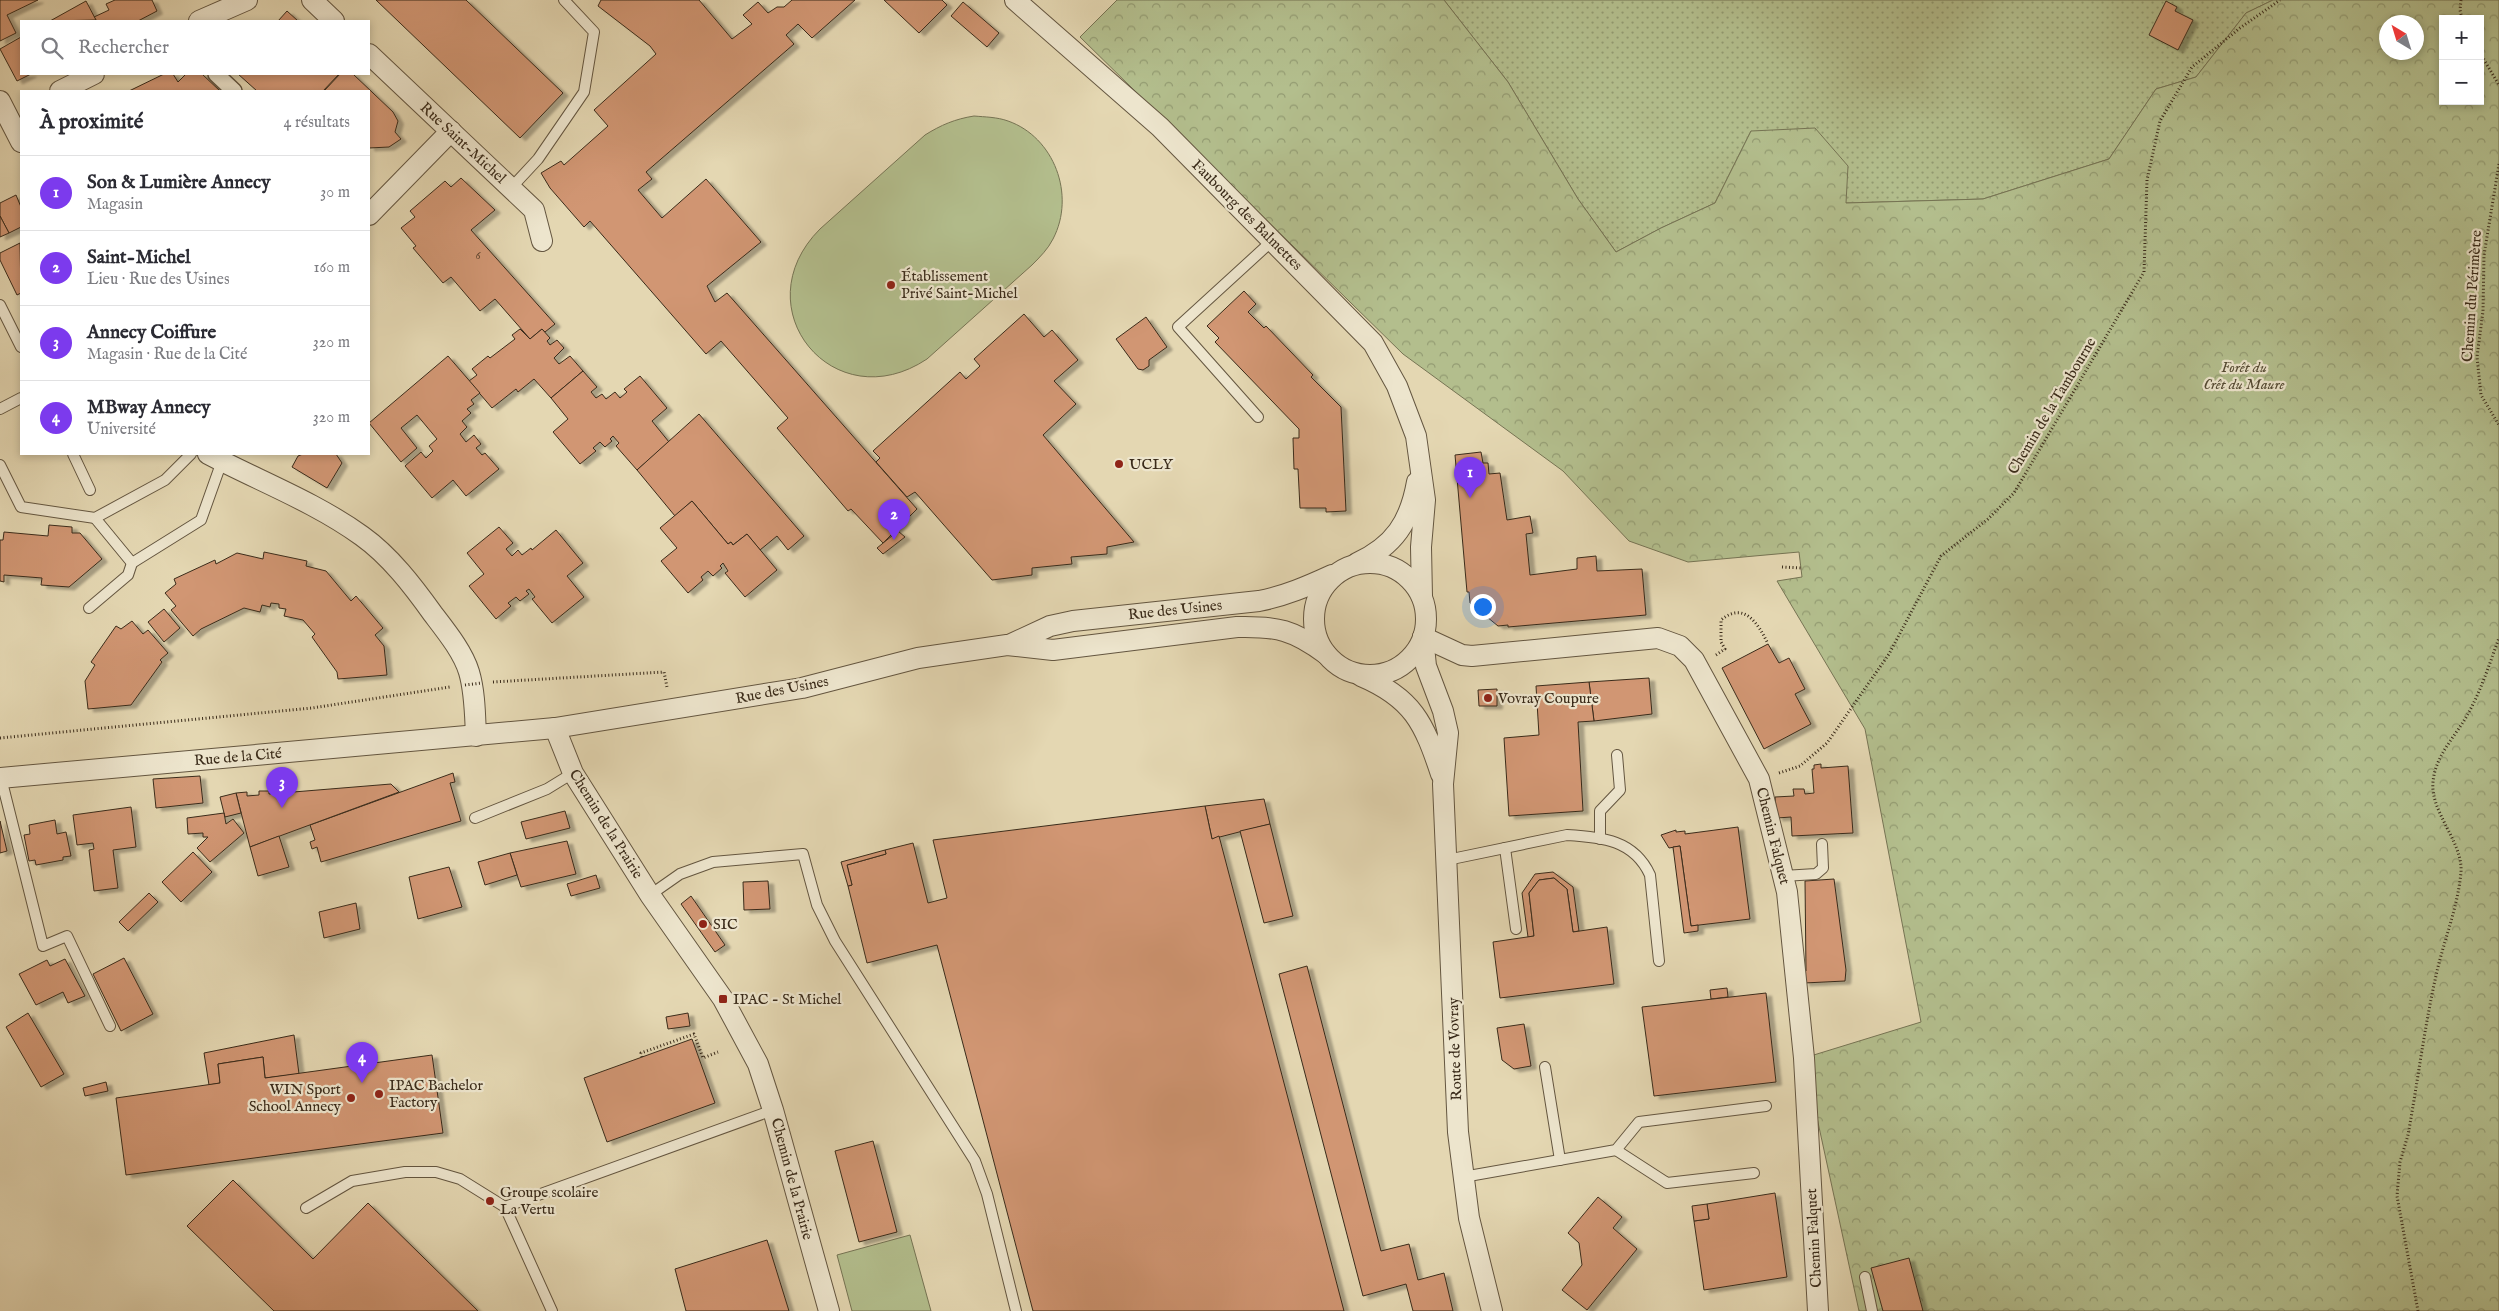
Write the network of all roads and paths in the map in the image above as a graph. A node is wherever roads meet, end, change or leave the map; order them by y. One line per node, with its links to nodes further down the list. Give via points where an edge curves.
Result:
1 (247, 0): 8 (street)
2 (312, 0): 9 (street)
3 (564, 0): 21 (lane, via 594,32 584,92 538,159)
4 (1015, 0): 24 (street, Faubourg des Balmettes, via 1160,127)
5 (2280, 0): 58 (path, Chemin de la Tambourne, via 2192,67 2160,121 2147,180 2144,272 2014,493 1941,556 1889,654 1828,742 1800,766)
6 (2461, 0): 7 (path)
7 (2461, 15)
8 (202, 20)
9 (333, 20)
10 (370, 55): 18 (street, Rue Saint-Michel)
11 (2484, 60): 14 (path)
12 (92, 75): 15 (street)
13 (217, 75): 16 (street)
14 (2499, 85)
15 (62, 90)
16 (233, 90)
17 (7, 113): 19 (street)
18 (451, 131): 21 (street, Rue Saint-Michel); 22 (street)
19 (20, 140)
20 (2499, 164): 30 (path, Chemin du Périmètre, via 2484,255 2483,311 2477,357 2481,395)
21 (511, 188): 23 (street, Rue Saint-Michel, via 534,210)
22 (370, 214)
23 (542, 241)
24 (1272, 241): 29 (lane, via 1178,327); 35 (street, Faubourg des Balmettes, via 1373,343 1387,364 1416,436)
25 (0, 304): 26 (lane)
26 (20, 345)
27 (20, 399): 28 (lane)
28 (0, 409)
29 (1258, 417)
30 (2499, 425)
31 (73, 455): 36 (lane)
32 (190, 455): 37 (lane, via 165,480)
33 (215, 457): 38 (lane, via 201,520); 53 (street, via 325,513 363,536 386,557 447,632 469,671)
34 (0, 465): 37 (lane, via 21,507)
35 (1419, 470): 40 (street, Faubourg des Balmettes, via 1414,499 1398,533 1386,547); 42 (street, Faubourg des Balmettes, via 1425,500 1421,547)
36 (90, 490)
37 (96, 518): 38 (lane)
38 (132, 563): 43 (lane, via 128,575)
39 (1782, 567): 41 (path)
40 (1347, 568): 42 (street, via 1369,563 1386,565 1401,572); 47 (street, Rue des Usines, via 1276,598 1073,621 1050,626); 49 (street, via 1329,580 1315,606 1314,623)
41 (1802, 568)
42 (1422, 597): 44 (street, via 1426,617)
43 (89, 608)
44 (1423, 637): 51 (street, via 1417,650 1396,669 1368,675); 58 (street, Chemin Falquet, via 1452,652 1472,656 1650,638 1673,642 1694,660); 59 (street, Route de Vovray, via 1426,666 1448,733)
45 (2499, 638): 88 (path, via 2480,689 2465,719 2448,741 2433,782 2438,811 2451,834 2461,869 2456,904 2438,968 2397,1187)
46 (1768, 644): 48 (path, via 1755,623 1740,611 1721,620 1721,642)
47 (1007, 645): 49 (street, Rue des Usines, via 1053,650 1237,627 1260,627 1297,634); 52 (street, Rue des Usines, via 918,658 802,688)
48 (1725, 649)
49 (1326, 654): 51 (street, via 1339,666)
50 (664, 672): 54 (path, bridge, via 482,683 312,708)
51 (1354, 673): 59 (street, Route de Vovray, via 1376,682 1409,706 1428,735)
52 (556, 728): 53 (street); 56 (street, Chemin de la Prairie)
53 (476, 736): 57 (street, Rue de la Cité)
54 (0, 738)
55 (1617, 755): 61 (lane, via 1620,790 1600,810)
56 (572, 773): 60 (lane, via 547,789); 66 (street, Chemin de la Prairie)
57 (0, 778): 69 (lane, via 42,946 68,936)
58 (1759, 779): 65 (street, Chemin Falquet)
59 (1444, 784): 64 (street, Route de Vovray)
60 (475, 818)
61 (1600, 838): 63 (lane, via 1567,836); 68 (lane, via 1619,843 1644,862 1650,875)
62 (1822, 844): 65 (lane, via 1823,868 1816,874)
63 (1505, 848): 64 (lane); 67 (lane)
64 (1447, 860): 78 (street, Route de Vovray, via 1458,1132)
65 (1783, 876): 86 (street, Chemin Falquet, via 1804,1058)
66 (650, 895): 74 (street, Chemin de la Prairie, via 723,998 758,1064); 84 (lane, via 680,874 712,862 803,854 817,905 835,941 975,1161 987,1194)
67 (1516, 929)
68 (1659, 961)
69 (110, 1026)
70 (718, 1052): 71 (path, via 703,1058 694,1034 641,1053)
71 (642, 1057)
72 (1545, 1067): 76 (lane)
73 (1766, 1106): 75 (lane, via 1640,1122)
74 (773, 1110): 79 (lane); 83 (street, Chemin de la Prairie)
75 (1616, 1150): 76 (lane); 77 (lane, via 1667,1183)
76 (1560, 1160): 78 (lane)
77 (1754, 1173)
78 (1463, 1177): 85 (street, Route de Vovray, via 1469,1218)
79 (506, 1207): 80 (lane, via 460,1179 436,1172 405,1172 352,1181); 82 (lane)
80 (306, 1208)
81 (1865, 1277): 87 (lane)
82 (552, 1311)
83 (829, 1311)
84 (1016, 1311)
85 (1492, 1311)
86 (1818, 1311)
87 (1872, 1311)
88 (2418, 1311)

